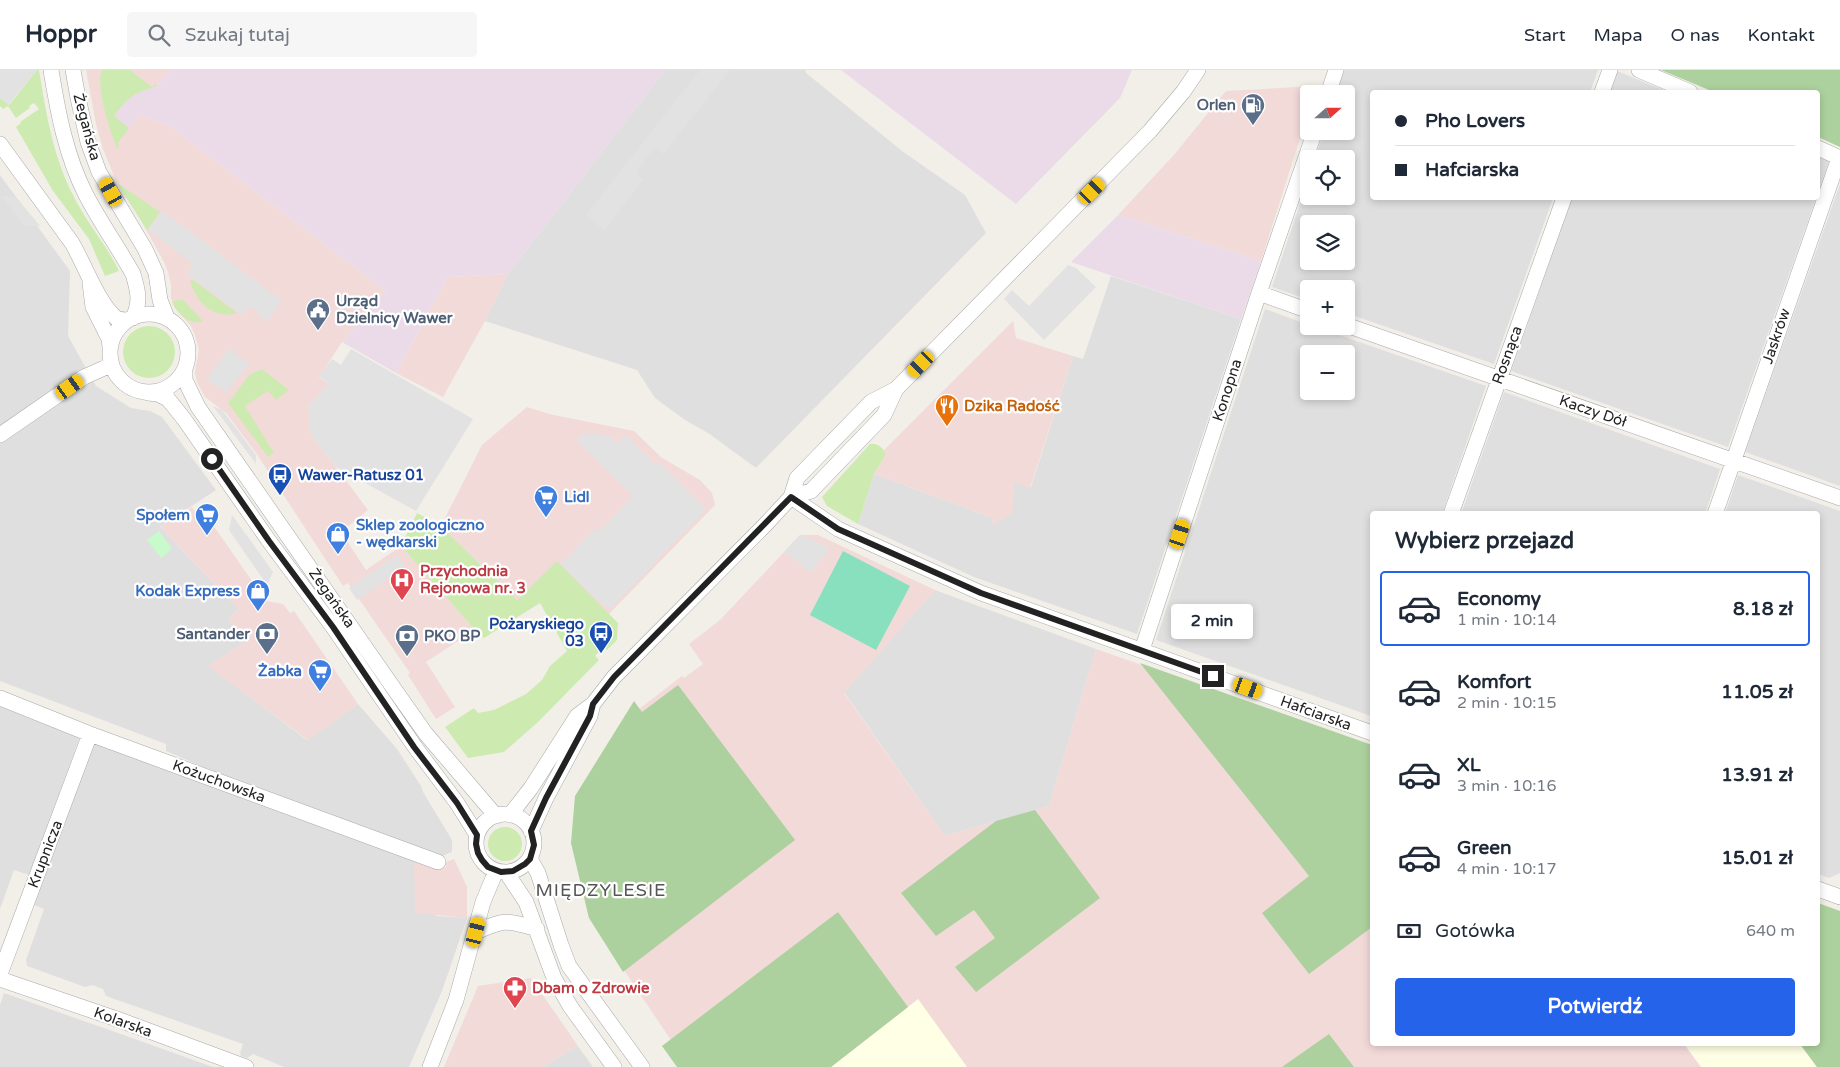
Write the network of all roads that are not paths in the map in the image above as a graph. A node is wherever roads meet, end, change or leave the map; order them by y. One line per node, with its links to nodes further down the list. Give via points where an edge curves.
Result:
1 (51, 70): 19 (street, Żegańska, via 64,141 78,178 133,274 138,306)
2 (73, 70): 18 (street, Żegańska, via 88,142 99,172 145,249 156,273 160,300)
3 (1198, 70): 28 (street, via 1150,131 896,389 871,402 797,478)
4 (1336, 70): 7 (street)
5 (1610, 70): 8 (street)
6 (1639, 70): 9 (street)
7 (1331, 85)
8 (1603, 90)
9 (1685, 90)
10 (1313, 140): 16 (street, Konopna)
11 (0, 144): 15 (street, via 69,238)
12 (1820, 149): 13 (street)
13 (1839, 158): 27 (street, Jaskrów)
14 (1563, 200): 24 (street, Rosnąca)
15 (90, 280): 19 (street, via 116,317); 21 (street, via 93,307)
16 (1259, 293): 17 (street); 32 (street, Konopna)
17 (1300, 308)
18 (167, 318): 19 (street, via 144,314); 23 (street, via 178,325 186,339 189,348)
19 (130, 319): 21 (street, via 118,329)
20 (1355, 328): 24 (street, Kaczy Dół)
21 (110, 347): 22 (street)
22 (111, 365): 25 (street, via 124,384); 26 (street, via 84,376)
23 (185, 371): 25 (street, via 170,387); 37 (street, Żegańska, via 185,380 198,407 426,734)
24 (1499, 378): 27 (street, Kaczy Dół); 30 (street, Rosnąca)
25 (148, 392): 39 (street, Żegańska, via 168,399 184,419)
26 (0, 434)
27 (1734, 460): 29 (street, Kaczy Dół); 31 (street, Jaskrów)
28 (791, 497): 32 (street, Hafciarska, via 844,532 981,593); 34 (street, via 614,677)
29 (1840, 498)
30 (1453, 511)
31 (1715, 511)
32 (1142, 650): 35 (street, Hafciarska)
33 (0, 698): 36 (street, Kożuchowska)
34 (593, 704): 37 (street, via 577,716 531,788); 38 (street, via 590,716)
35 (1370, 732)
36 (90, 734): 41 (street, Kożuchowska); 47 (street, Krupnicza)
37 (503, 816): 38 (street, via 522,820); 39 (street, via 484,823)
38 (531, 831): 40 (street, via 534,845)
39 (477, 835): 42 (street, via 476,844 482,860 488,867)
40 (530, 859): 42 (street, via 519,868); 52 (street, via 569,966)
41 (438, 862)
42 (501, 871): 45 (street, via 526,902); 46 (street, via 483,902)
43 (1820, 890): 44 (street)
44 (1839, 895)
45 (537, 929): 46 (street, via 503,921); 51 (street, via 554,978)
46 (476, 932): 50 (street, via 456,1000)
47 (0, 974)
48 (0, 979): 49 (street, Kolarska)
49 (246, 1067)
50 (430, 1067)
51 (614, 1067)
52 (642, 1067)

